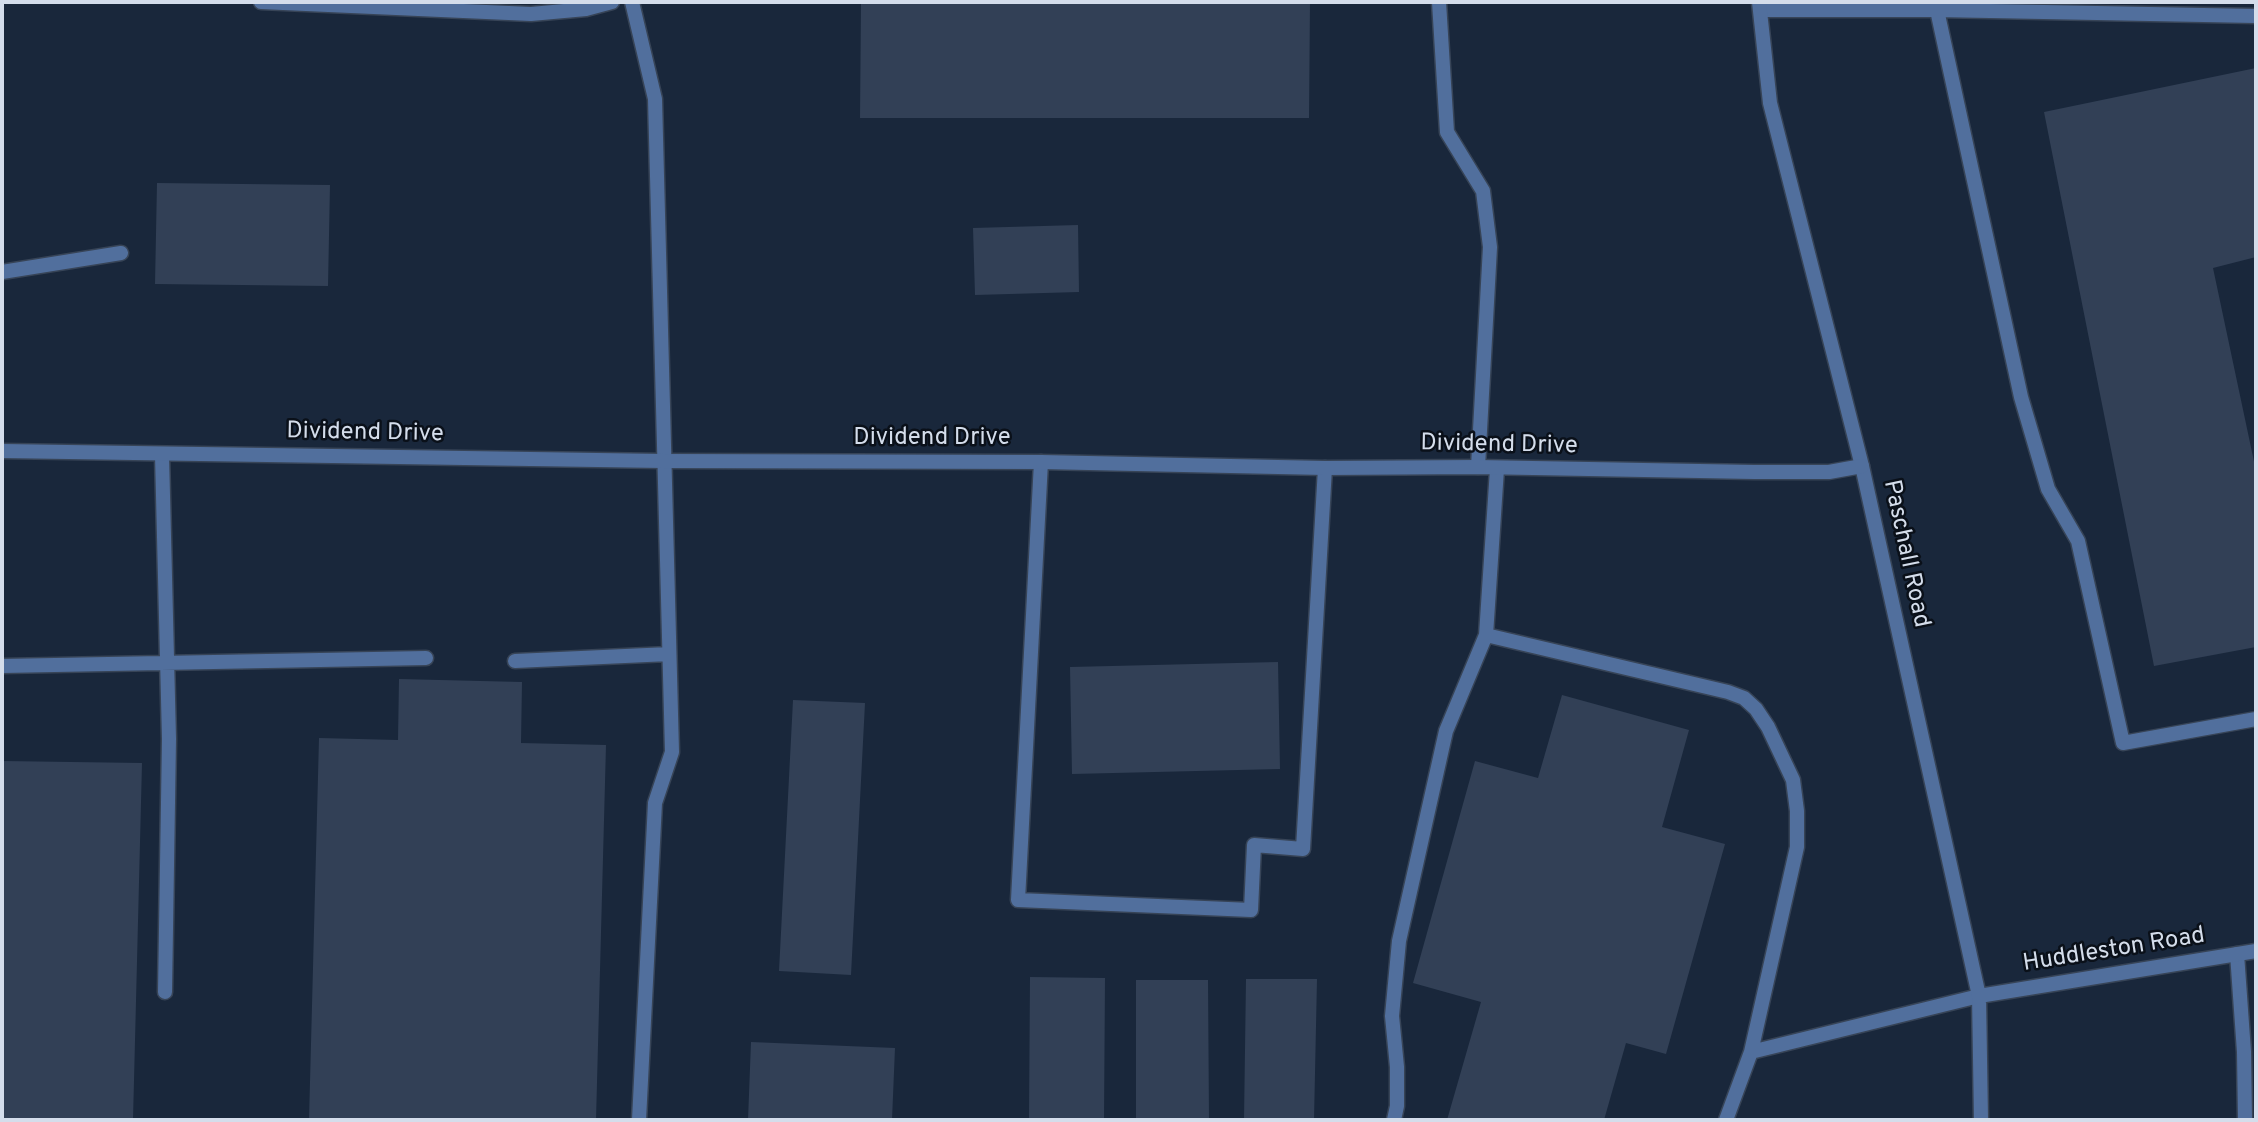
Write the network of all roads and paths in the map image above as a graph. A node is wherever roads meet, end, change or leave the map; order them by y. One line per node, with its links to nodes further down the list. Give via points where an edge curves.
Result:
1 (261, 2): 2 (street, via 531,14)
2 (612, 2)
3 (632, 2): 12 (street, via 655,99)
4 (1439, 2): 15 (street, via 1447,132 1483,191 1490,247)
5 (1760, 6): 6 (street); 14 (street, Paschall Road, via 1770,103)
6 (1937, 10): 7 (street); 24 (street, via 2021,397 2048,489 2078,541 2123,743)
7 (2256, 16)
8 (121, 253): 9 (street)
9 (2, 272)
10 (2, 451): 11 (street, Dividend Drive)
11 (162, 455): 12 (street, Dividend Drive); 22 (street)
12 (663, 461): 13 (street, Dividend Drive); 19 (street)
13 (1041, 462): 16 (street, Dividend Drive); 16 (street, via 1018,900 1251,910 1254,845 1303,849)
14 (1862, 466): 17 (street, Dividend Drive, via 1816,472); 28 (street, Paschall Road)
15 (1478, 467): 16 (street, Dividend Drive); 17 (street, Dividend Drive)
16 (1325, 468)
17 (1497, 469): 18 (street)
18 (1486, 635): 29 (street, via 1728,692 1744,698 1768,727 1793,780 1797,847); 31 (street, via 1446,731 1399,941 1392,1016 1397,1067)
19 (669, 653): 21 (street); 30 (street, via 672,752 655,803)
20 (426, 658): 22 (street)
21 (515, 661)
22 (167, 663): 23 (street); 27 (street)
23 (2, 666)
24 (2256, 719)
25 (2256, 951): 26 (street, Huddleston Road)
26 (2237, 954): 28 (street, Huddleston Road); 34 (street)
27 (164, 992)
28 (1979, 996): 29 (street, Huddleston Road); 33 (street, Paschall Road)
29 (1751, 1052): 32 (street)
30 (639, 1120)
31 (1394, 1120)
32 (1726, 1120)
33 (1981, 1120)
34 (2245, 1120)

